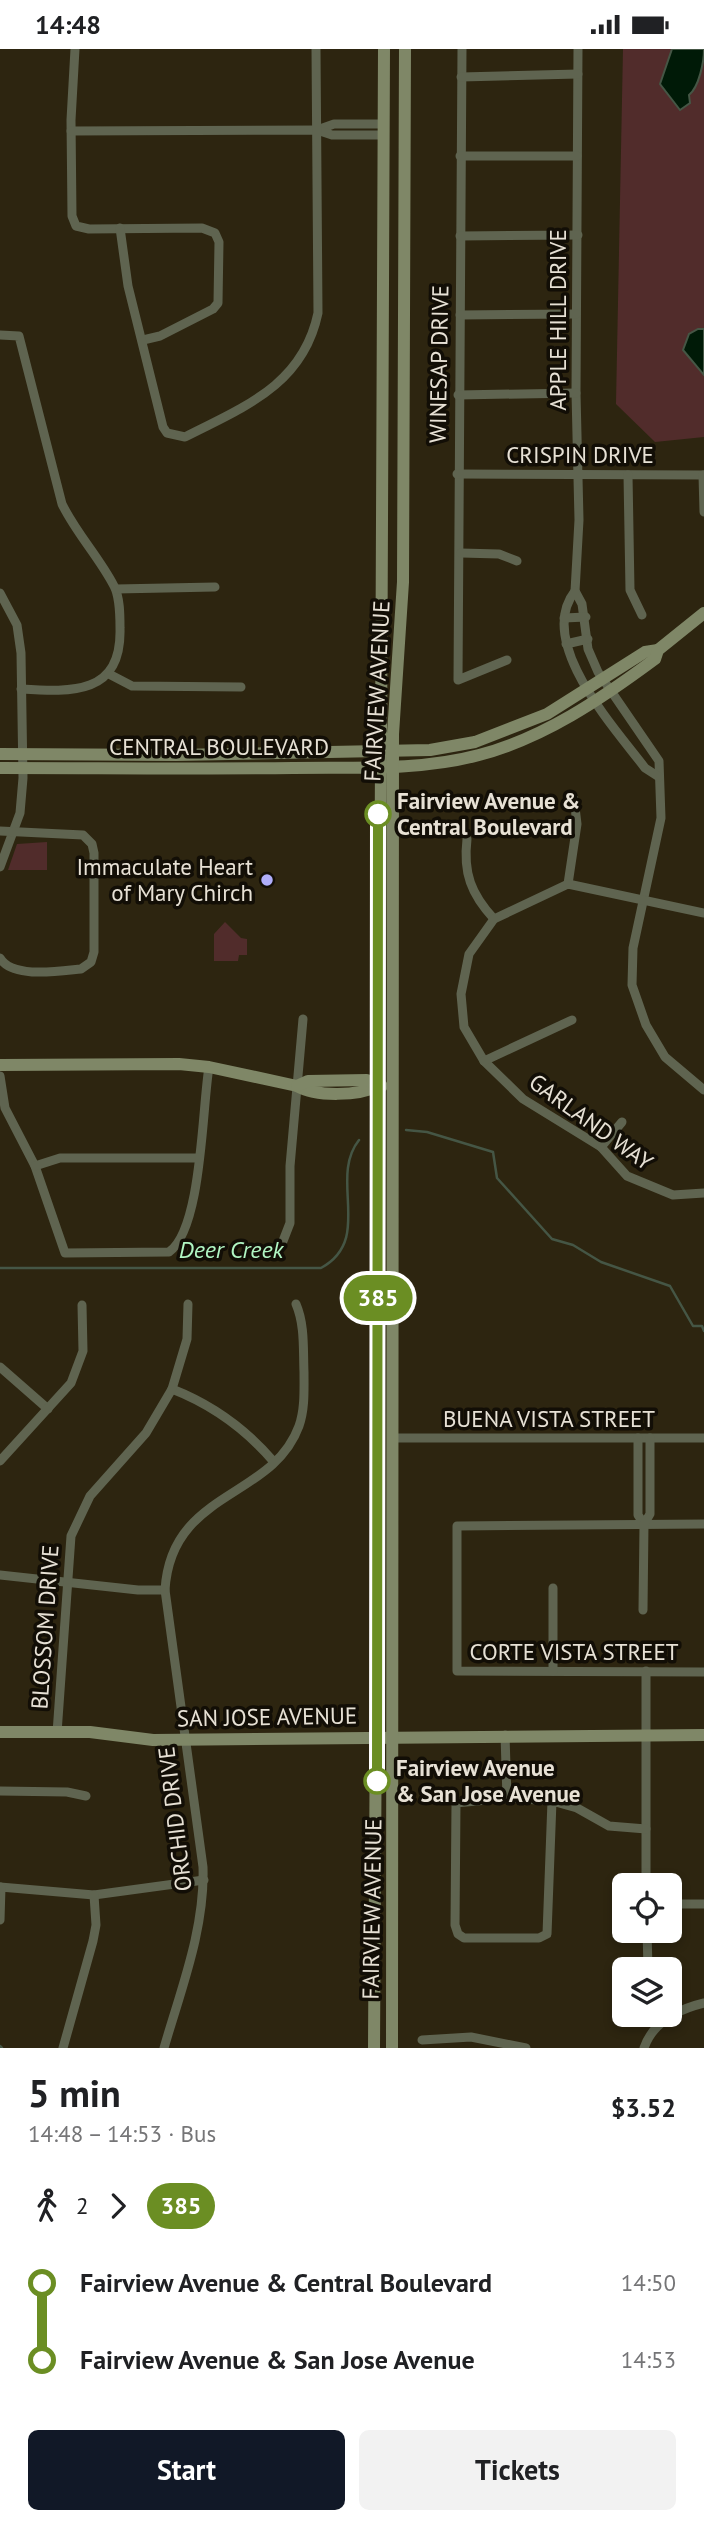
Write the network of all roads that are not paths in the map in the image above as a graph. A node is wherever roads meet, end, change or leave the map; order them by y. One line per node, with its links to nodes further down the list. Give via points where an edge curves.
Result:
1 (75, 49): 11 (street)
2 (316, 49): 9 (street)
3 (384, 49): 10 (main road, FAIRVIEW AVENUE)
4 (405, 49): 14 (main road, FAIRVIEW AVENUE)
5 (462, 49): 8 (street, WINESAP DRIVE)
6 (578, 49): 7 (street, APPLE HILL DRIVE)
7 (578, 74): 8 (street); 13 (street, APPLE HILL DRIVE)
8 (461, 77): 12 (street, WINESAP DRIVE)
9 (317, 130): 10 (street, via 334,124); 11 (street); 21 (street, via 318,313 308,345 285,379 185,437 172,436 163,427)
10 (383, 130): 14 (main road, via 396,139); 53 (main road, FAIRVIEW AVENUE, via 383,578)
11 (71, 131): 15 (street, via 74,222 83,229)
12 (460, 156): 13 (street); 17 (street, WINESAP DRIVE)
13 (577, 156): 16 (street, APPLE HILL DRIVE)
14 (405, 173): 54 (main road, FAIRVIEW AVENUE, via 403,582)
15 (120, 229): 21 (street, via 128,286); 21 (street, via 202,228 215,233 219,242 218,303 168,332)
16 (578, 235): 17 (street); 18 (street, APPLE HILL DRIVE)
17 (460, 236): 19 (street, WINESAP DRIVE)
18 (576, 314): 19 (street); 22 (street, APPLE HILL DRIVE)
19 (460, 315): 23 (street, WINESAP DRIVE)
20 (0, 335): 32 (street, via 19,335 62,504)
21 (143, 340)
22 (576, 393): 23 (street); 25 (street, APPLE HILL DRIVE)
23 (458, 395): 24 (street, WINESAP DRIVE)
24 (457, 474): 25 (street, CRISPIN DRIVE); 29 (street, WINESAP DRIVE)
25 (579, 475): 26 (street, CRISPIN DRIVE); 33 (street, APPLE HILL DRIVE)
26 (628, 475): 27 (street, CRISPIN DRIVE); 36 (street, via 630,590)
27 (704, 475): 28 (street)
28 (704, 512)
29 (461, 553): 30 (street, via 499,554); 42 (street, WINESAP DRIVE, via 458,680)
30 (517, 561)
31 (215, 587): 32 (street)
32 (116, 589): 43 (street, via 121,648)
33 (575, 591): 37 (street, APPLE HILL DRIVE); 38 (street, APPLE HILL DRIVE, via 567,601)
34 (0, 593): 46 (street, via 17,625)
35 (704, 613): 41 (main road, CENTRAL BOULEVARD)
36 (642, 615)
37 (586, 617): 38 (street); 39 (street, APPLE HILL DRIVE)
38 (564, 618): 40 (street, APPLE HILL DRIVE)
39 (588, 639): 40 (street); 44 (street, APPLE HILL DRIVE, via 588,649)
40 (566, 645): 47 (street, APPLE HILL DRIVE)
41 (658, 650): 44 (main road, CENTRAL BOULEVARD, via 645,652); 48 (main road, CENTRAL BOULEVARD, via 655,659)
42 (507, 660)
43 (109, 674): 45 (street, via 132,686); 46 (street, via 77,690)
44 (604, 679): 47 (main road, CENTRAL BOULEVARD); 48 (street, APPLE HILL DRIVE)
45 (241, 687)
46 (21, 688): 56 (street)
47 (588, 689): 49 (street, APPLE HILL DRIVE); 54 (main road, CENTRAL BOULEVARD, via 547,714 475,742)
48 (612, 690): 49 (main road, CENTRAL BOULEVARD); 50 (street, APPLE HILL DRIVE)
49 (595, 701): 51 (street, APPLE HILL DRIVE); 59 (main road, CENTRAL BOULEVARD, via 554,726 478,755)
50 (635, 723): 51 (street); 52 (street, APPLE HILL DRIVE)
51 (619, 734): 55 (street, APPLE HILL DRIVE)
52 (648, 742): 55 (street); 62 (street, APPLE HILL DRIVE, via 659,761)
53 (378, 751): 54 (main road, CENTRAL BOULEVARD); 56 (main road, CENTRAL BOULEVARD); 58 (main road, FAIRVIEW AVENUE)
54 (393, 752): 59 (main road, FAIRVIEW AVENUE)
55 (633, 752): 62 (street, APPLE HILL DRIVE, via 645,768)
56 (23, 753): 57 (main road, CENTRAL BOULEVARD); 61 (street)
57 (0, 754)
58 (378, 767): 59 (main road, CENTRAL BOULEVARD); 61 (main road, CENTRAL BOULEVARD); 80 (main road, FAIRVIEW AVENUE)
59 (393, 767): 81 (main road, FAIRVIEW AVENUE)
60 (0, 768): 61 (main road, CENTRAL BOULEVARD)
61 (23, 768): 65 (street, via 22,804)
62 (659, 776): 69 (street, APPLE HILL DRIVE, via 661,818)
63 (574, 799): 68 (street, via 577,824)
64 (0, 831): 65 (street)
65 (11, 833): 67 (street); 72 (street, via 83,835 92,844 94,953 87,967 71,970 16,970)
66 (467, 839): 71 (street, via 468,881)
67 (0, 867)
68 (568, 884): 69 (street); 71 (street, GARLAND WAY)
69 (642, 899): 70 (street); 82 (street, APPLE HILL DRIVE, via 632,985 646,1025 665,1057)
70 (704, 913)
71 (494, 919): 75 (street, GARLAND WAY, via 469,954 461,994 464,1027)
72 (0, 958)
73 (303, 1019): 79 (street)
74 (572, 1020): 75 (street)
75 (484, 1061): 84 (street, GARLAND WAY, via 523,1099)
76 (0, 1065): 77 (main road)
77 (209, 1067): 79 (main road); 85 (street)
78 (0, 1076): 86 (street, via 5,1108)
79 (297, 1086): 80 (main road, via 307,1092 367,1092); 88 (street, via 290,1223)
80 (378, 1086): 81 (main road); 116 (main road, FAIRVIEW AVENUE)
81 (393, 1086): 95 (main road, FAIRVIEW AVENUE)
82 (704, 1090)
83 (622, 1122): 84 (street)
84 (601, 1147): 87 (street, GARLAND WAY, via 627,1176 653,1189 673,1195)
85 (199, 1158): 86 (street, via 60,1158); 86 (street, via 192,1204 169,1252 65,1253)
86 (34, 1166)
87 (704, 1193)
88 (283, 1241)
89 (188, 1304): 93 (street, BLOSSOM DRIVE, via 187,1339)
90 (296, 1304): 100 (street, ORCHID DRIVE, via 302,1319 304,1398 294,1436)
91 (82, 1305): 94 (street, via 79,1368)
92 (0, 1367): 94 (street)
93 (173, 1388): 100 (street, via 232,1421); 104 (street, BLOSSOM DRIVE, via 146,1433 97,1487 76,1522)
94 (48, 1409): 99 (street)
95 (395, 1438): 96 (street, BUENA VISTA STREET); 117 (main road, FAIRVIEW AVENUE)
96 (638, 1438): 97 (street, BUENA VISTA STREET); 101 (street, via 638,1515)
97 (650, 1438): 98 (street, BUENA VISTA STREET); 101 (street, via 650,1514)
98 (704, 1438)
99 (0, 1461)
100 (274, 1462): 106 (street, ORCHID DRIVE, via 189,1525 169,1559)
101 (644, 1524): 102 (street, CORTE VISTA STREET); 107 (street); 108 (street, CORTE VISTA STREET, via 457,1526 457,1671)
102 (704, 1524)
103 (0, 1575): 104 (street)
104 (66, 1582): 106 (street); 112 (street, BLOSSOM DRIVE)
105 (553, 1588): 108 (street)
106 (165, 1590): 118 (street, ORCHID DRIVE)
107 (643, 1609)
108 (553, 1671): 109 (street, CORTE VISTA STREET)
109 (646, 1671): 110 (street, CORTE VISTA STREET); 114 (street)
110 (704, 1672)
111 (0, 1732): 112 (main road, SAN JOSE AVENUE)
112 (57, 1733): 118 (main road, SAN JOSE AVENUE)
113 (505, 1735): 114 (main road, SAN JOSE AVENUE); 117 (main road, SAN JOSE AVENUE); 121 (street)
114 (647, 1735): 115 (main road, SAN JOSE AVENUE); 123 (street)
115 (704, 1735)
116 (378, 1737): 117 (main road, SAN JOSE AVENUE); 118 (main road, SAN JOSE AVENUE); 137 (main road, FAIRVIEW AVENUE)
117 (395, 1737): 138 (main road, FAIRVIEW AVENUE)
118 (185, 1739): 125 (street, ORCHID DRIVE)
119 (0, 1791): 120 (street, via 67,1791)
120 (86, 1797)
121 (507, 1798): 122 (street); 122 (street, via 456,1803 455,1925 464,1938 539,1938 547,1934)
122 (552, 1801): 123 (street, via 577,1808 609,1826)
123 (646, 1829): 124 (street)
124 (646, 1873)
125 (204, 1880): 127 (street); 136 (street, ORCHID DRIVE, via 202,1913)
126 (1, 1887): 127 (street); 130 (street)
127 (94, 1895): 135 (street, via 93,1941)
128 (682, 1904): 129 (street)
129 (704, 1904)
130 (0, 1920)
131 (704, 2003): 132 (street)
132 (682, 2009)
133 (657, 2027): 140 (street)
134 (422, 2040): 139 (street, via 471,2037)
135 (63, 2048)
136 (164, 2048)
137 (374, 2048)
138 (392, 2048)
139 (526, 2048)
140 (645, 2048)

